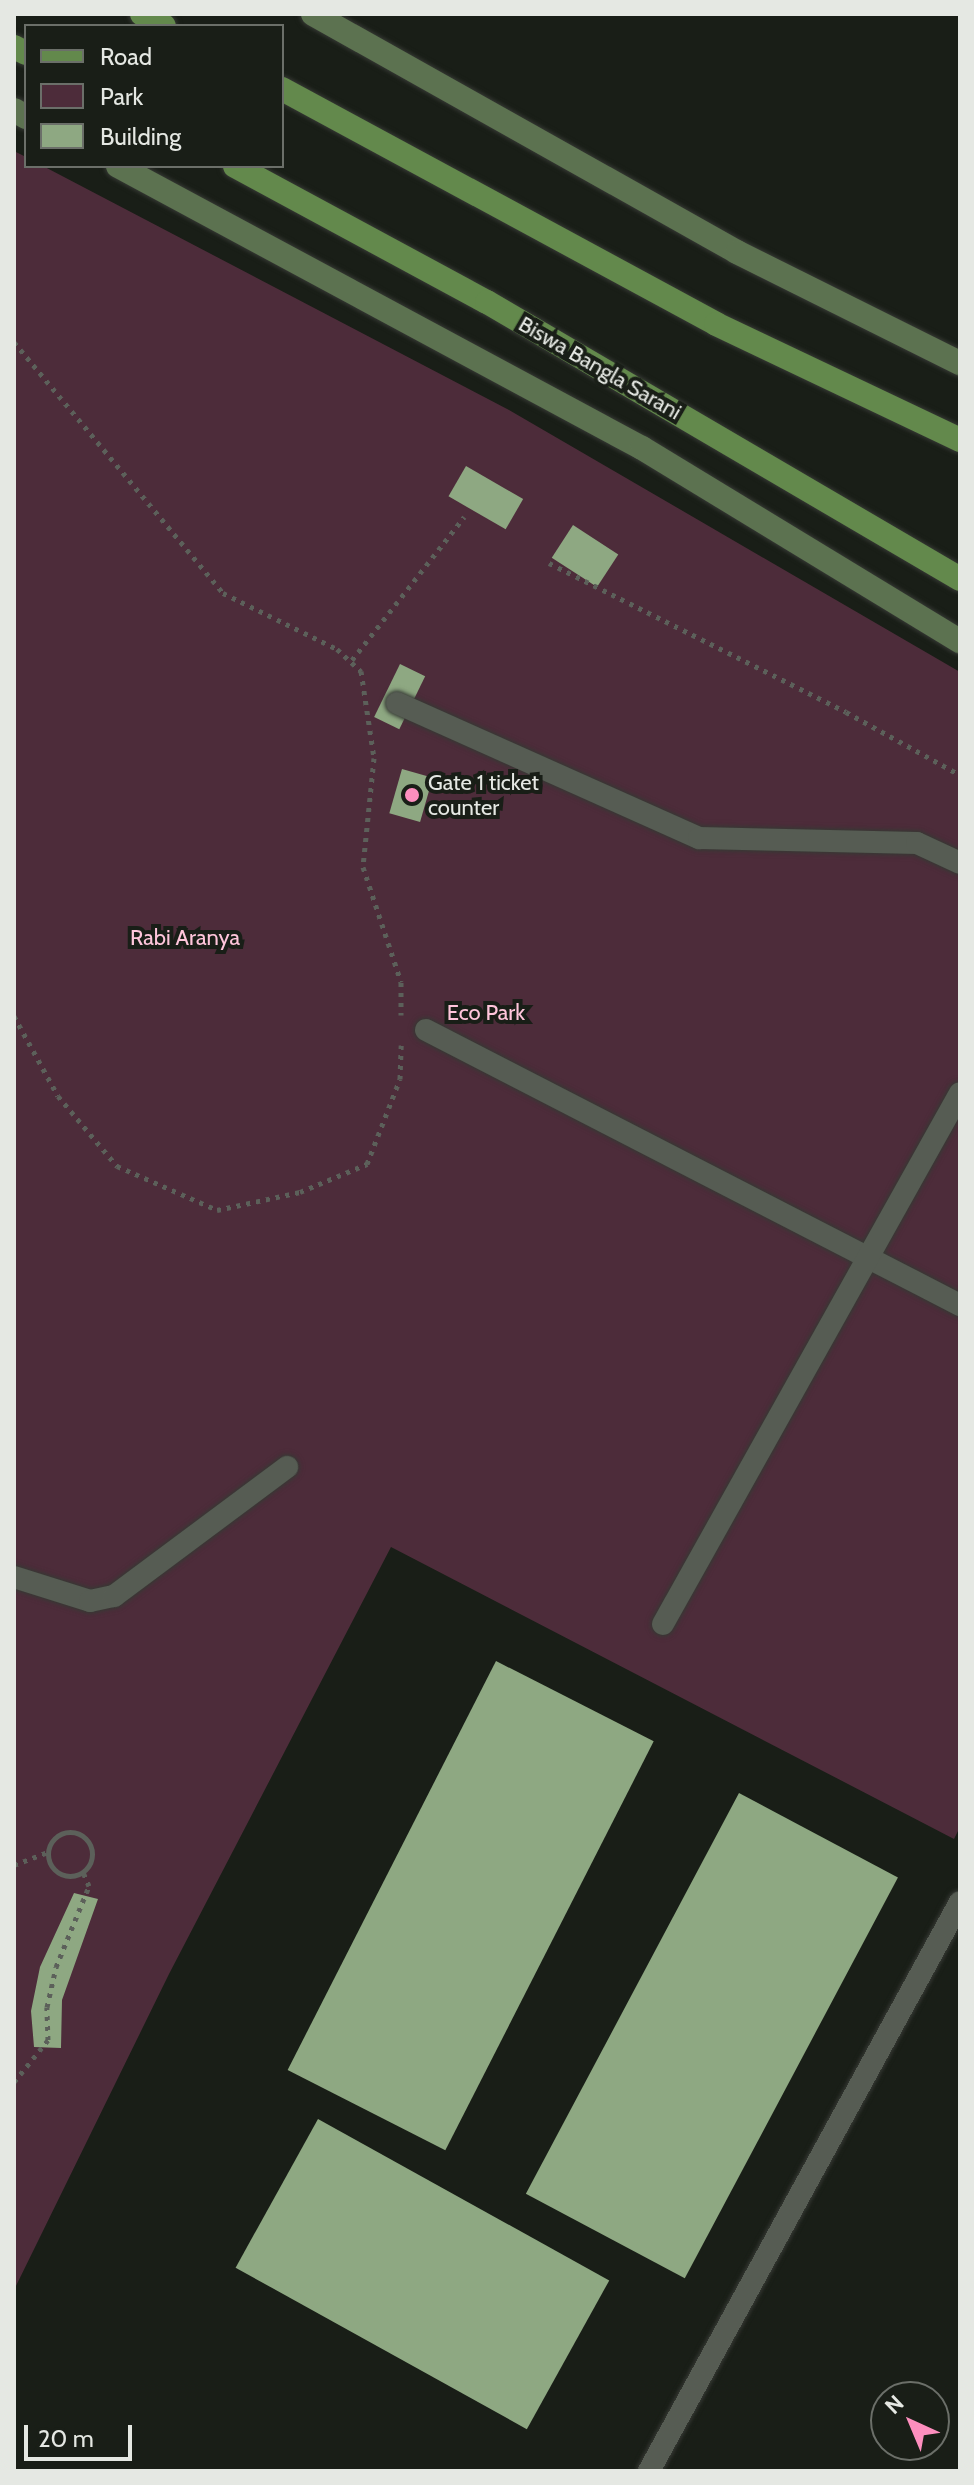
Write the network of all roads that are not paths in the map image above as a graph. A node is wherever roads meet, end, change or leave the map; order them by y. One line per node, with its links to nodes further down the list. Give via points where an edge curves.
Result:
1 (142, 14): 3 (main road)
2 (313, 14): 7 (street, via 737,252)
3 (160, 24)
4 (284, 90): 8 (main road, via 716,324)
5 (122, 168): 10 (street, via 642,448)
6 (239, 168): 9 (main road, Biswa Bangla Sarani, via 487,302)
7 (960, 363)
8 (960, 440)
9 (960, 579)
10 (960, 641)
11 (397, 703): 12 (lane, via 699,838 917,843)
12 (960, 863)
13 (426, 1030): 15 (lane)
14 (960, 1093): 15 (lane)
15 (868, 1258): 16 (lane); 19 (lane)
16 (960, 1305)
17 (287, 1467): 18 (lane, via 114,1596 90,1601)
18 (14, 1577)
19 (663, 1624)
20 (960, 1902): 21 (lane)
21 (649, 2471)

